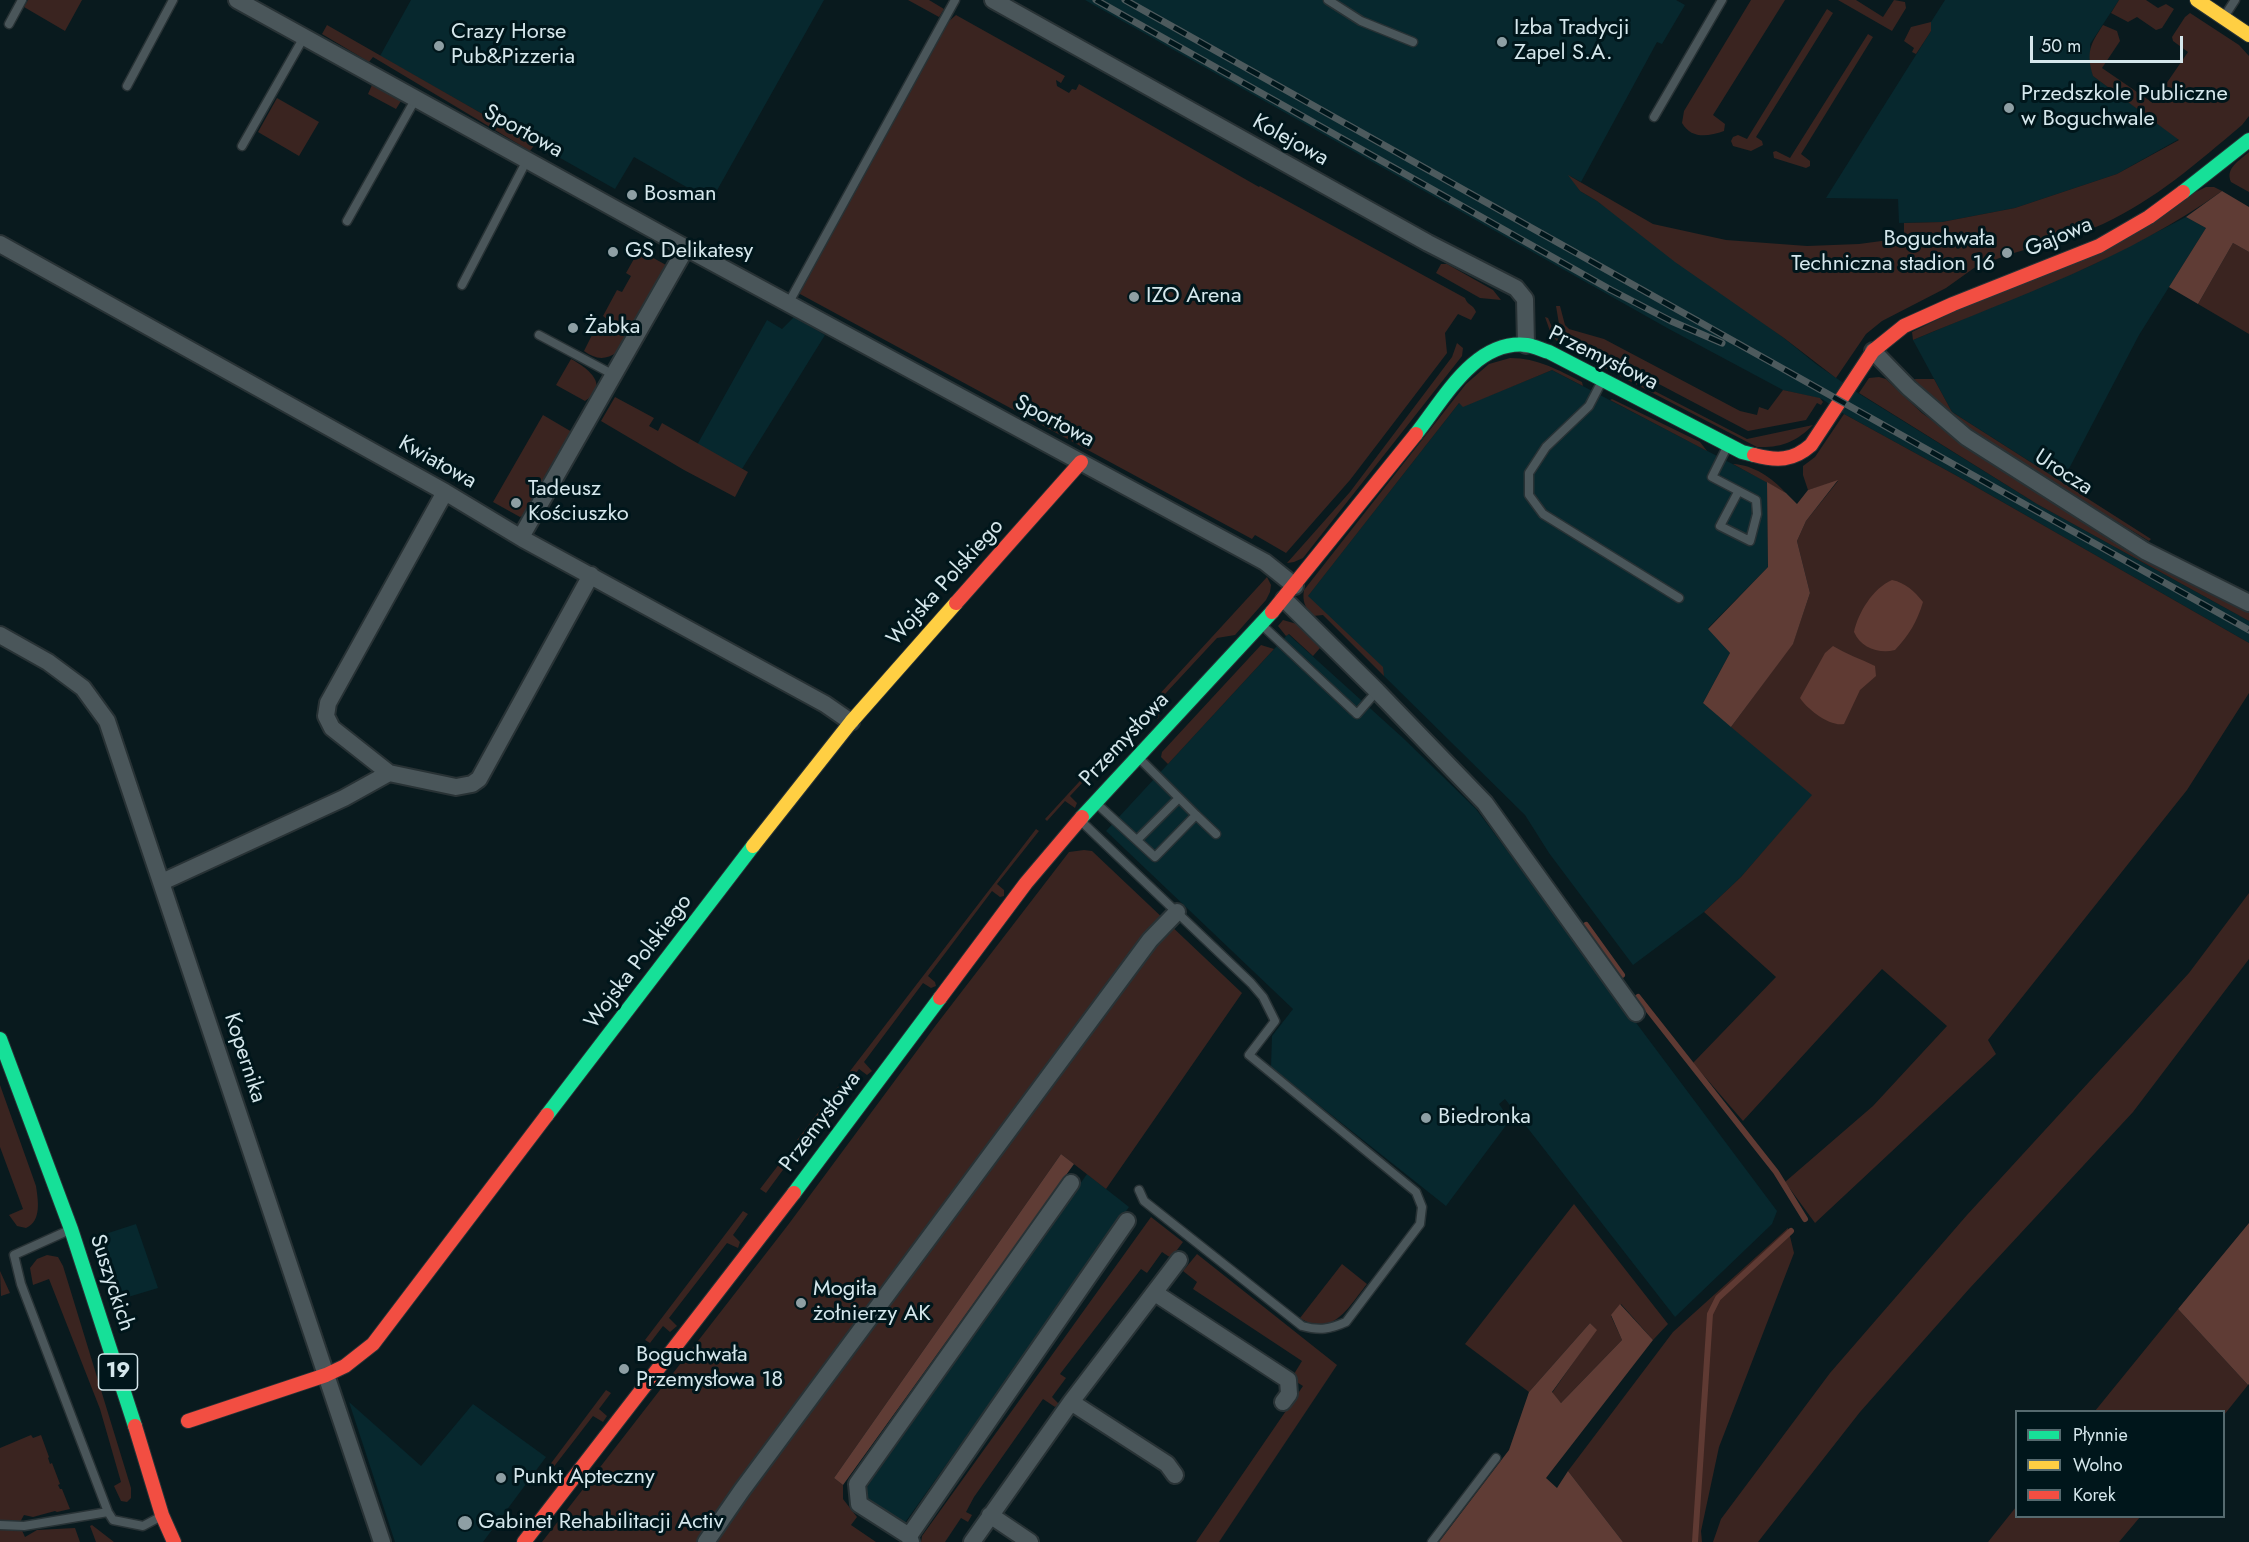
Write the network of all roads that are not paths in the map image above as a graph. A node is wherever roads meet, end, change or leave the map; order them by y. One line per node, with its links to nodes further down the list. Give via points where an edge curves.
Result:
1 (21, 0): 11 (lane)
2 (173, 0): 15 (lane)
3 (237, 0): 13 (street, Sportowa)
4 (955, 0): 25 (lane)
5 (993, 0): 27 (street, Kolejowa, via 1428,243 1516,288 1526,299)
6 (1328, 0): 14 (lane, via 1361,21)
7 (1722, 0): 17 (lane)
8 (2197, 0): 10 (main road)
9 (2235, 0): 10 (lane)
10 (2224, 17): 12 (main road)
11 (9, 24)
12 (2249, 35)
13 (304, 37): 16 (street, Sportowa); 19 (lane)
14 (1413, 42)
15 (127, 86)
16 (416, 98): 20 (street, Sportowa); 21 (lane)
17 (1654, 117)
18 (2249, 140): 28 (main road, Gajowa, via 2167,204 2099,246 1904,326)
19 (242, 146)
20 (528, 159): 23 (street, Sportowa); 24 (lane)
21 (347, 221)
22 (0, 244): 33 (street, Kwiatowa)
23 (686, 248): 25 (street, Sportowa); 29 (street)
24 (462, 285)
25 (788, 304): 32 (street, Sportowa)
26 (539, 335): 29 (lane)
27 (1526, 345): 30 (main road, Przemysłowa, via 1549,352); 37 (main road, Przemysłowa, via 1488,351 1469,366)
28 (1873, 351): 31 (main road, Przemysłowa, via 1802,453 1773,460 1757,458); 40 (street, Urocza, via 1909,388 1976,443 2145,551)
29 (612, 374): 35 (street)
30 (1603, 380): 31 (main road, Przemysłowa); 38 (lane, via 1589,406 1546,447 1529,473 1528,495 1543,514)
31 (1728, 445): 34 (lane, via 1712,477)
32 (1081, 462): 37 (street, Sportowa, via 1273,567); 44 (main road, Wojska Polskiego)
33 (446, 492): 35 (street, Kwiatowa); 46 (street, via 328,703 326,716 332,728)
34 (1738, 492): 34 (lane, via 1756,500 1757,514 1750,541 1720,526)
35 (520, 537): 36 (street, Kwiatowa)
36 (591, 575): 44 (street, Kwiatowa); 46 (street, via 479,779 456,787)
37 (1295, 586): 39 (main road, Przemysłowa)
38 (1679, 598)
39 (1284, 599): 41 (main road, Przemysłowa); 43 (street)
40 (2249, 603)
41 (1261, 624): 43 (lane, via 1357,714); 45 (main road, Przemysłowa)
42 (0, 635): 53 (street, Kopernika, via 48,662 83,688 107,721)
43 (1377, 691): 55 (street, via 1485,803)
44 (851, 722): 63 (main road, Wojska Polskiego, via 373,1344)
45 (1138, 757): 47 (lane); 48 (main road, Przemysłowa)
46 (389, 773): 53 (street, via 344,798)
47 (1179, 798): 49 (lane); 52 (lane)
48 (1095, 802): 50 (main road, Przemysłowa); 52 (lane)
49 (1196, 815): 51 (lane); 52 (lane, via 1155,858)
50 (1079, 820): 54 (lane); 76 (main road, Przemysłowa, via 1026,883 779,1213)
51 (1216, 834)
52 (1137, 840)
53 (162, 882): 63 (street, Kopernika)
54 (1177, 912): 58 (lane, via 1263,997 1275,1021 1249,1055 1416,1192 1422,1206 1420,1224 1346,1322 1316,1330 1302,1326 1234,1274 1144,1201); 77 (street, via 1150,940)
55 (1636, 1013)
56 (0, 1039): 60 (main road, Suszyckich / 19)
57 (1071, 1183): 73 (street, via 857,1484 859,1504)
58 (1138, 1190)
59 (1127, 1221): 73 (street)
60 (71, 1229): 69 (main road, Suszyckich / 19); 71 (lane, via 15,1255 21,1284)
61 (1179, 1260): 62 (street)
62 (1155, 1293): 64 (street); 65 (street, via 1288,1380 1289,1394)
63 (326, 1375): 66 (main road, Wojska Polskiego); 75 (street, Kopernika)
64 (1071, 1402): 68 (street, via 1167,1464); 70 (street)
65 (1283, 1402)
66 (188, 1421)
67 (1496, 1458): 80 (lane)
68 (1175, 1475)
69 (162, 1515): 71 (lane, via 142,1526); 74 (main road, Suszyckich / 19)
70 (990, 1515): 78 (street); 79 (street)
71 (110, 1516): 72 (lane)
72 (0, 1525)
73 (910, 1539)
74 (174, 1542)
75 (382, 1542)
76 (524, 1542)
77 (706, 1542)
78 (972, 1542)
79 (1030, 1542)
80 (1432, 1542)

